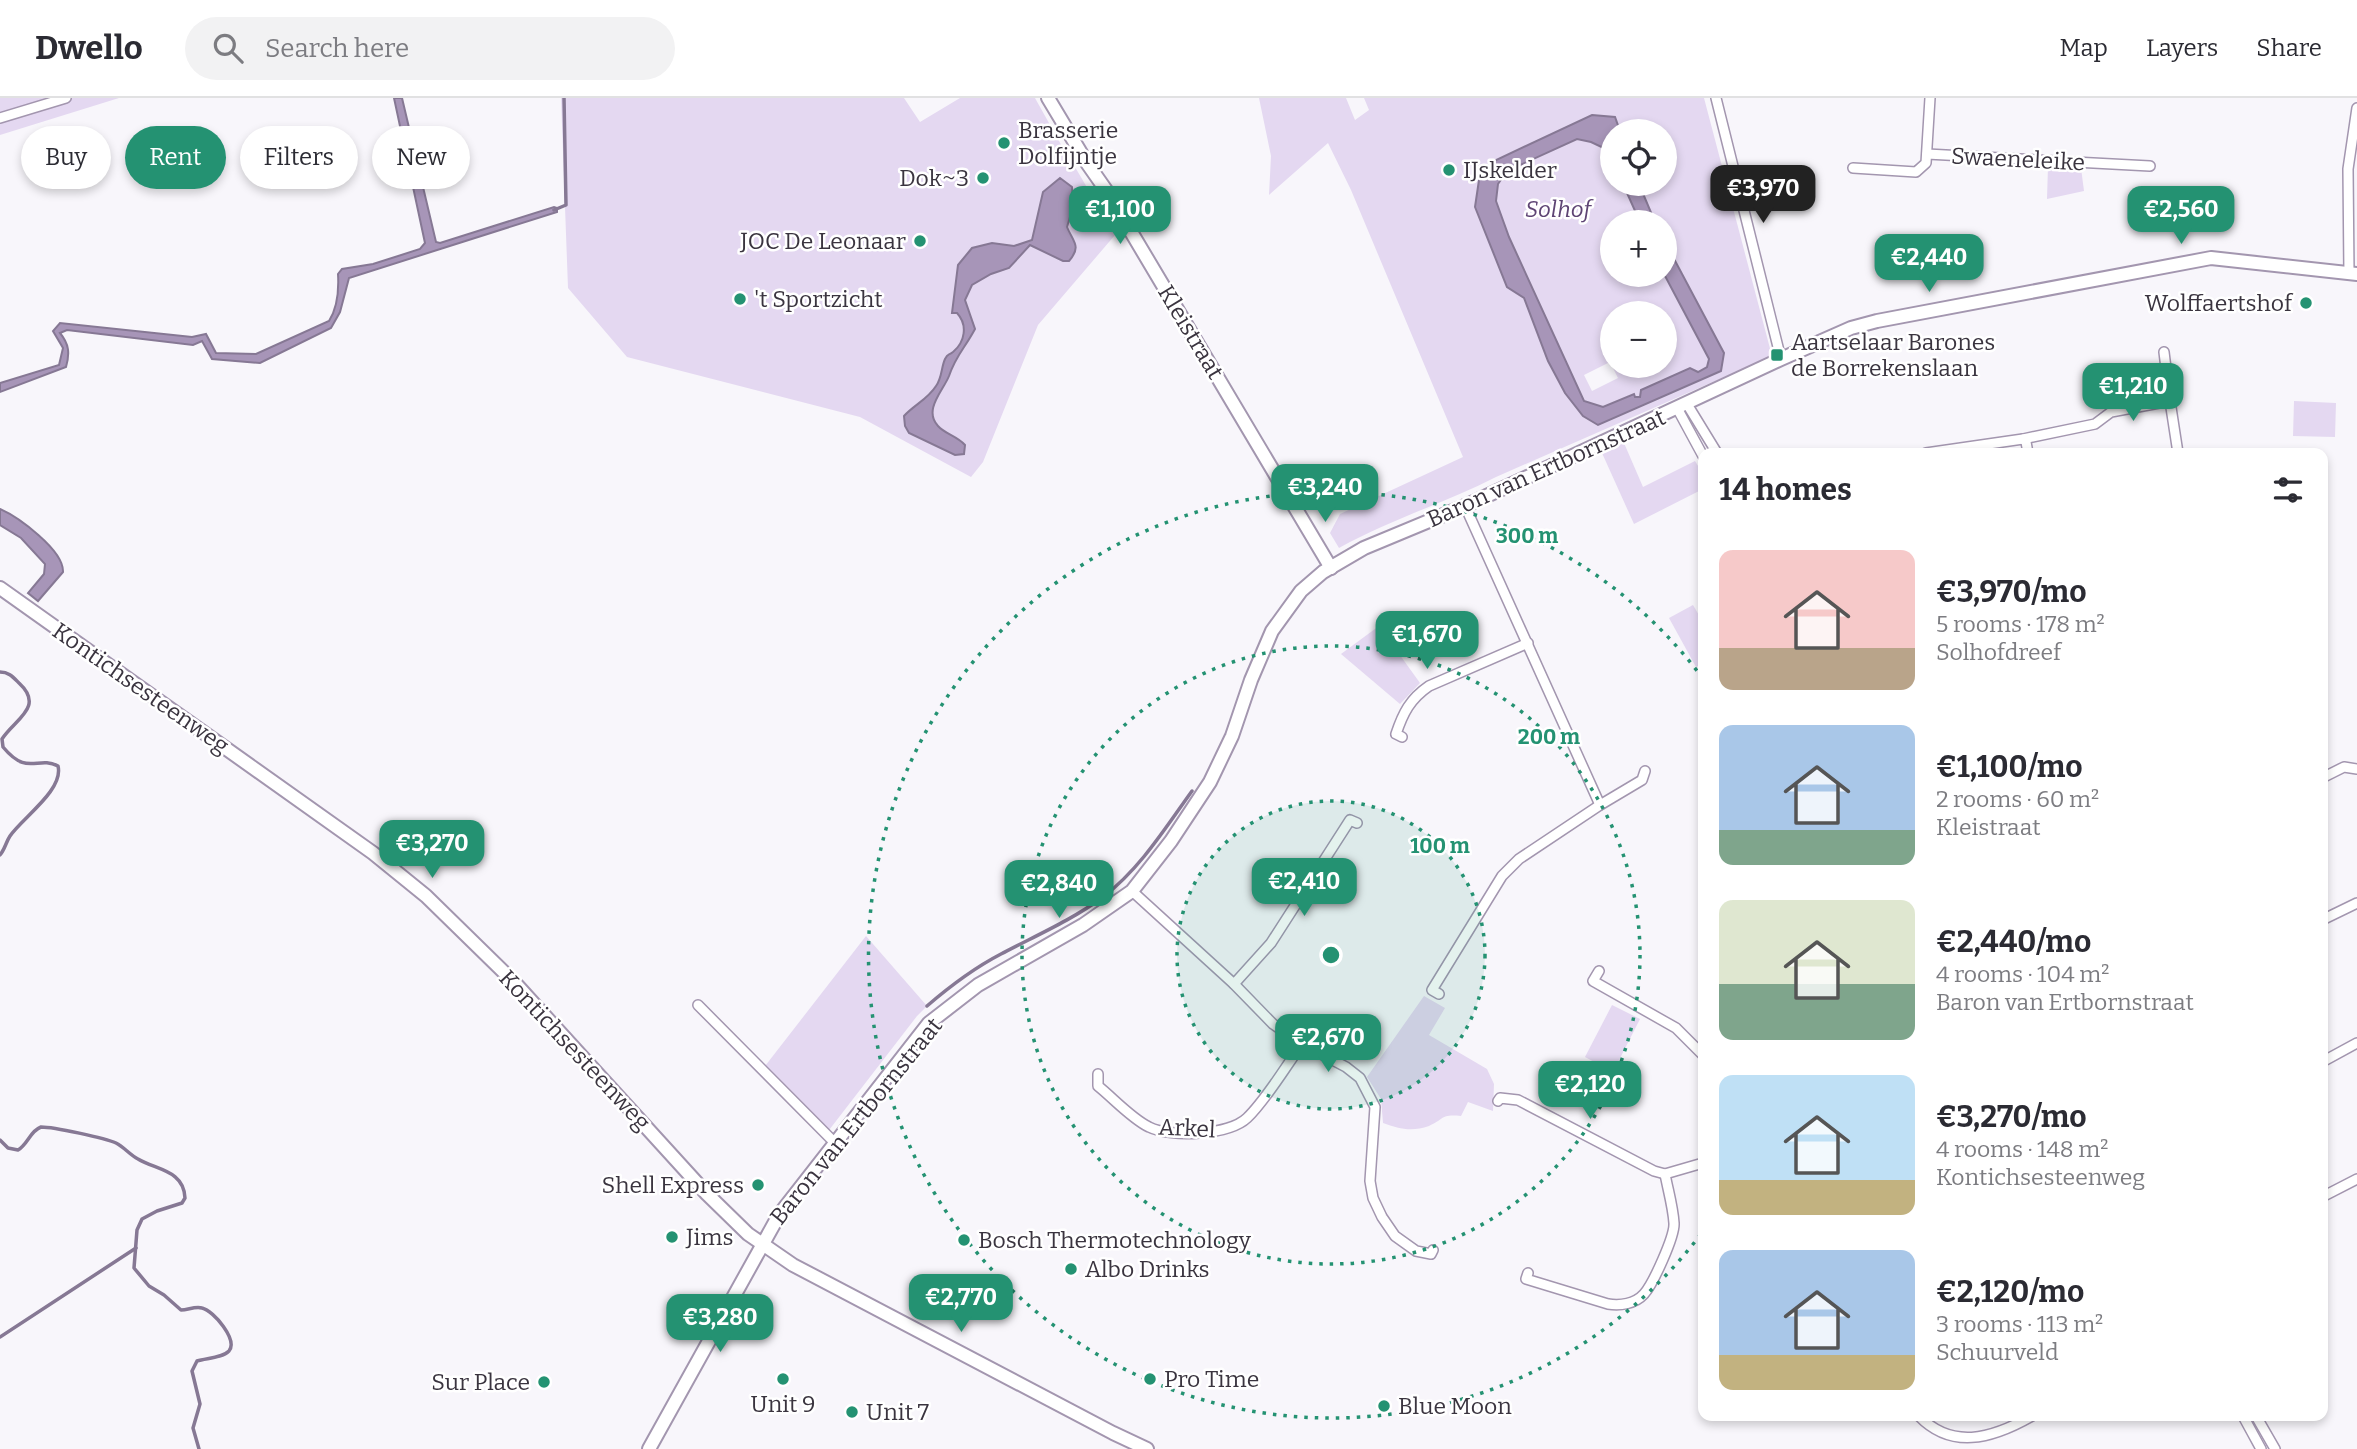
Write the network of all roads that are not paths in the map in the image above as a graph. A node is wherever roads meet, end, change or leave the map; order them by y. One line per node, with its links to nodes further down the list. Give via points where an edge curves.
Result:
1 (66, 98): 6 (street)
2 (1048, 98): 24 (street, Kleistraat)
3 (1716, 98): 12 (street)
4 (1930, 98): 7 (street, Swaeneleike)
5 (2357, 108): 10 (street, via 2348,176)
6 (0, 118)
7 (1927, 154): 8 (street, Swaeneleike); 9 (street, Swaeneleike, via 1926,163 1916,172)
8 (2150, 166)
9 (1853, 168)
10 (2353, 274): 12 (street, Baron van Ertbornstraat, via 2211,258 1877,321)
11 (2164, 352): 13 (street)
12 (1781, 359): 14 (street, Baron van Ertbornstraat)
13 (2170, 401): 15 (street, via 2111,412 2095,424); 22 (street)
14 (1682, 406): 17 (street); 18 (street); 23 (street, Baron van Ertbornstraat)
15 (2023, 439): 16 (street); 21 (street)
16 (1977, 444): 19 (street); 20 (street)
17 (1700, 448)
18 (1713, 448)
19 (1954, 448)
20 (1974, 448)
21 (2027, 448)
22 (2177, 448)
23 (1465, 506): 24 (street, Baron van Ertbornstraat, via 1364,548); 26 (street)
24 (1331, 568): 33 (street, Baron van Ertbornstraat, via 1301,591 1272,631 1210,782)
25 (0, 588): 51 (street, Kontichsesteenweg, via 373,853 426,896 514,982 707,1194)
26 (1528, 643): 27 (street, via 1416,695 1396,734); 31 (street)
27 (1402, 737)
28 (2357, 769): 30 (street, via 2344,767)
29 (1646, 771): 31 (street, via 1642,780)
30 (2328, 775)
31 (1601, 805): 38 (street, via 1519,859 1502,876 1432,990)
32 (1357, 823): 37 (street, via 1350,820 1271,943)
33 (1132, 891): 37 (street); 46 (street, Baron van Ertbornstraat, via 978,985 929,1023)
34 (2357, 903): 35 (street)
35 (2328, 917)
36 (1599, 971): 42 (street, via 1594,981 1676,1028)
37 (1234, 984): 40 (street, via 1273,1024)
38 (1439, 995)
39 (698, 1005): 46 (street)
40 (1301, 1044): 44 (street, Arkel, via 1249,1116 1236,1127 1217,1132 1148,1127 1098,1086); 52 (street, via 1360,1078 1375,1107 1373,1198 1395,1236 1416,1251 1431,1254)
41 (2357, 1044): 43 (street)
42 (1698, 1050)
43 (2328, 1059)
44 (1098, 1074)
45 (1498, 1101): 48 (street, via 1518,1100)
46 (835, 1143): 51 (street, Baron van Ertbornstraat)
47 (1698, 1164): 48 (street)
48 (1665, 1174): 53 (street, via 1674,1226 1643,1295 1617,1306 1526,1279)
49 (2357, 1179): 50 (street)
50 (2328, 1193)
51 (761, 1244): 59 (street, Baron van Ertbornstraat); 60 (street, Kontichsesteenweg, via 833,1287)
52 (1433, 1250)
53 (1528, 1273)
54 (1922, 1421): 58 (street)
55 (2023, 1421): 61 (street)
56 (2245, 1421): 62 (street)
57 (2259, 1421): 63 (street)
58 (1943, 1443)
59 (649, 1449)
60 (1147, 1449)
61 (1964, 1449)
62 (2261, 1449)
63 (2275, 1449)

